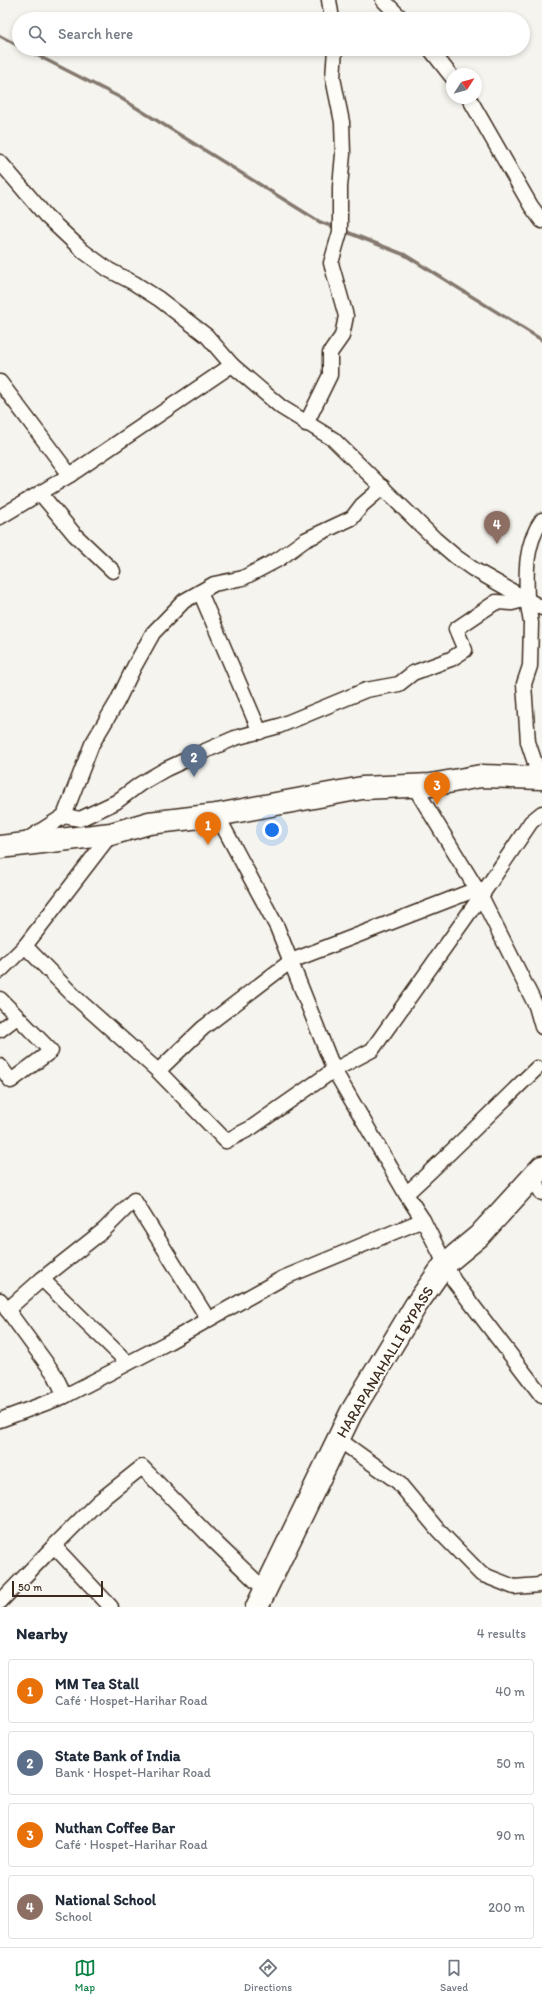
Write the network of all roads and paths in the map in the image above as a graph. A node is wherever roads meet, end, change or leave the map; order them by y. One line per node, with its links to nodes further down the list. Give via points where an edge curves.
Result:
1 (329, 0): 3 (street)
2 (383, 0): 4 (street)
3 (331, 12)
4 (395, 12)
5 (335, 56): 13 (street, via 333,78 342,122 343,154 340,232 331,263 346,316 342,336 330,353 330,375)
6 (436, 56): 7 (street)
7 (446, 69)
8 (472, 104): 10 (street)
9 (0, 162): 11 (street, via 46,216 83,250 108,270 159,299 206,336)
10 (542, 221)
11 (232, 365): 13 (street, via 281,407); 14 (street)
12 (0, 382): 14 (street)
13 (306, 424): 15 (street, via 333,439)
14 (70, 475): 16 (street)
15 (383, 487): 20 (street, via 362,505 352,518 305,540 279,559 243,578 214,584); 21 (street, via 435,540 456,557)
16 (40, 493): 17 (street); 19 (street, via 75,535)
17 (0, 517)
18 (542, 520): 21 (street, via 536,529 526,562)
19 (112, 571)
20 (200, 592): 23 (street); 28 (street, via 184,601 153,633 92,744)
21 (527, 599): 22 (street); 23 (street, via 512,603 496,602 456,629 465,650 451,660 413,673 399,684 366,690); 24 (street, via 531,623 530,666 524,684 528,742)
22 (542, 608)
23 (260, 732): 28 (street, via 236,738 166,769 116,802 80,819)
24 (539, 778): 25 (main road, via 482,776)
25 (414, 786): 27 (main road, via 362,788); 31 (street)
26 (542, 813): 31 (street, via 531,822)
27 (217, 815): 29 (main road, via 149,823); 33 (street, via 277,927)
28 (64, 816): 30 (street)
29 (111, 834): 30 (main road); 32 (street)
30 (10, 846)
31 (479, 892): 33 (street); 37 (street, via 536,1006); 41 (street, via 372,1050)
32 (25, 946): 34 (street); 42 (street, via 75,997)
33 (291, 961): 41 (street); 42 (street, via 203,1028)
34 (0, 969)
35 (0, 998): 36 (street)
36 (17, 1017): 38 (street); 39 (street, via 51,1051 11,1081)
37 (542, 1027)
38 (0, 1030)
39 (0, 1066)
40 (540, 1067): 44 (street)
41 (334, 1070): 42 (street, via 251,1128 226,1141); 44 (street)
42 (158, 1071)
43 (539, 1179): 46 (main road, HARAPANAHALLI BYPASS, via 479,1236)
44 (406, 1194): 45 (street)
45 (423, 1220): 46 (street); 49 (street, via 283,1278)
46 (445, 1264): 52 (street, via 454,1281); 54 (main road, HARAPANAHALLI BYPASS, via 416,1305 351,1412)
47 (42, 1279): 48 (street); 49 (street, via 104,1230 134,1200); 50 (street)
48 (4, 1305): 51 (street, via 55,1375)
49 (208, 1320): 50 (street)
50 (128, 1363): 51 (street)
51 (65, 1396): 53 (street)
52 (542, 1396)
53 (0, 1420)
54 (338, 1439): 56 (street, via 398,1482 438,1530 481,1574 514,1587 540,1586); 57 (main road, HARAPANAHALLI BYPASS)
55 (54, 1546): 57 (street, via 98,1502 142,1466 216,1543); 58 (street); 59 (street)
56 (542, 1583)
57 (261, 1598)
58 (0, 1602)
59 (110, 1607)

